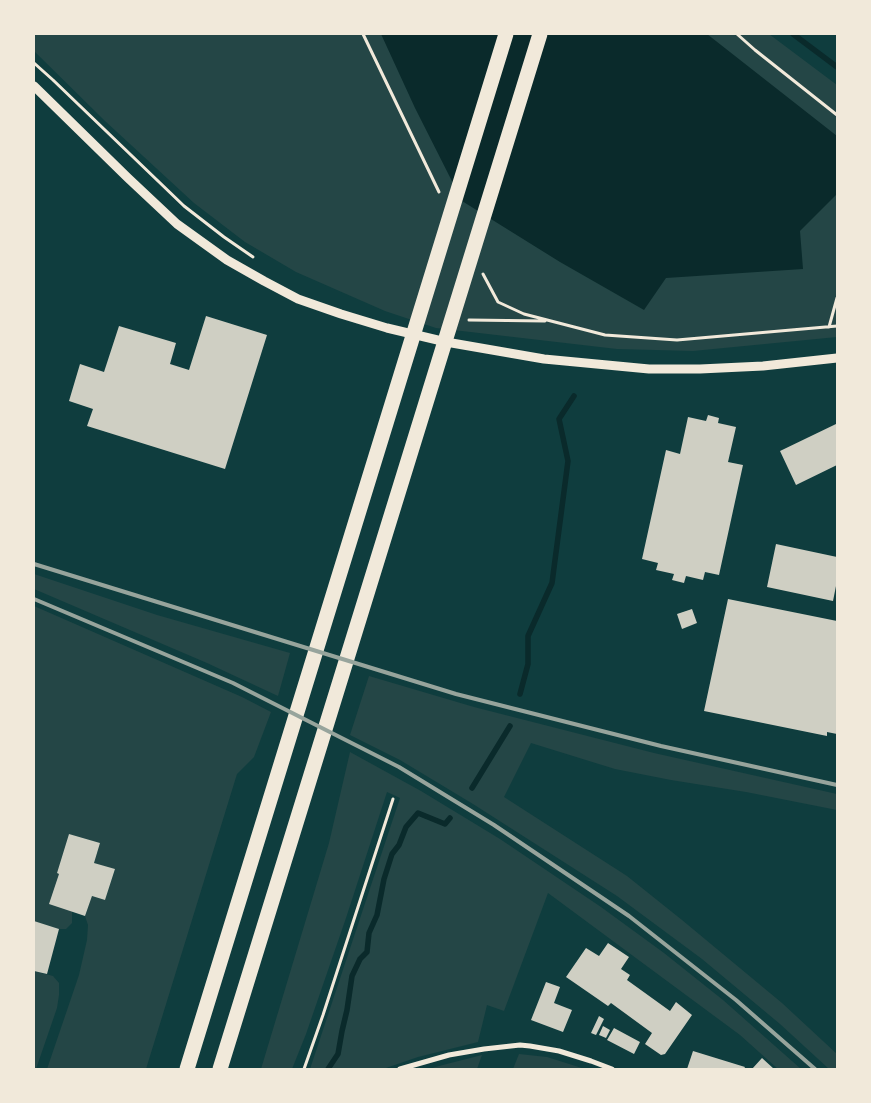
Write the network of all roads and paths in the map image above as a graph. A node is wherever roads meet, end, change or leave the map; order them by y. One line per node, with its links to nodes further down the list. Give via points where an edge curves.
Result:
1 (362, 34): 8 (path)
2 (506, 34): 18 (highway)
3 (540, 34): 19 (highway)
4 (737, 34): 7 (path)
5 (34, 63): 9 (path, via 184,206)
6 (34, 86): 16 (street, via 177,224 227,260 264,281 298,299 341,314 446,342 544,359 649,369 763,366)
7 (837, 115)
8 (440, 193)
9 (257, 259)
10 (480, 269): 13 (path, via 498,302 524,314)
11 (837, 298): 15 (path)
12 (464, 320): 13 (path)
13 (551, 321): 15 (path, via 605,335 677,340)
14 (837, 326): 15 (path)
15 (829, 327)
16 (837, 358)
17 (393, 799): 20 (path)
18 (187, 1069)
19 (220, 1069)
20 (304, 1069)
21 (400, 1069): 22 (street, via 502,1046 530,1046 559,1051)
22 (612, 1069)

